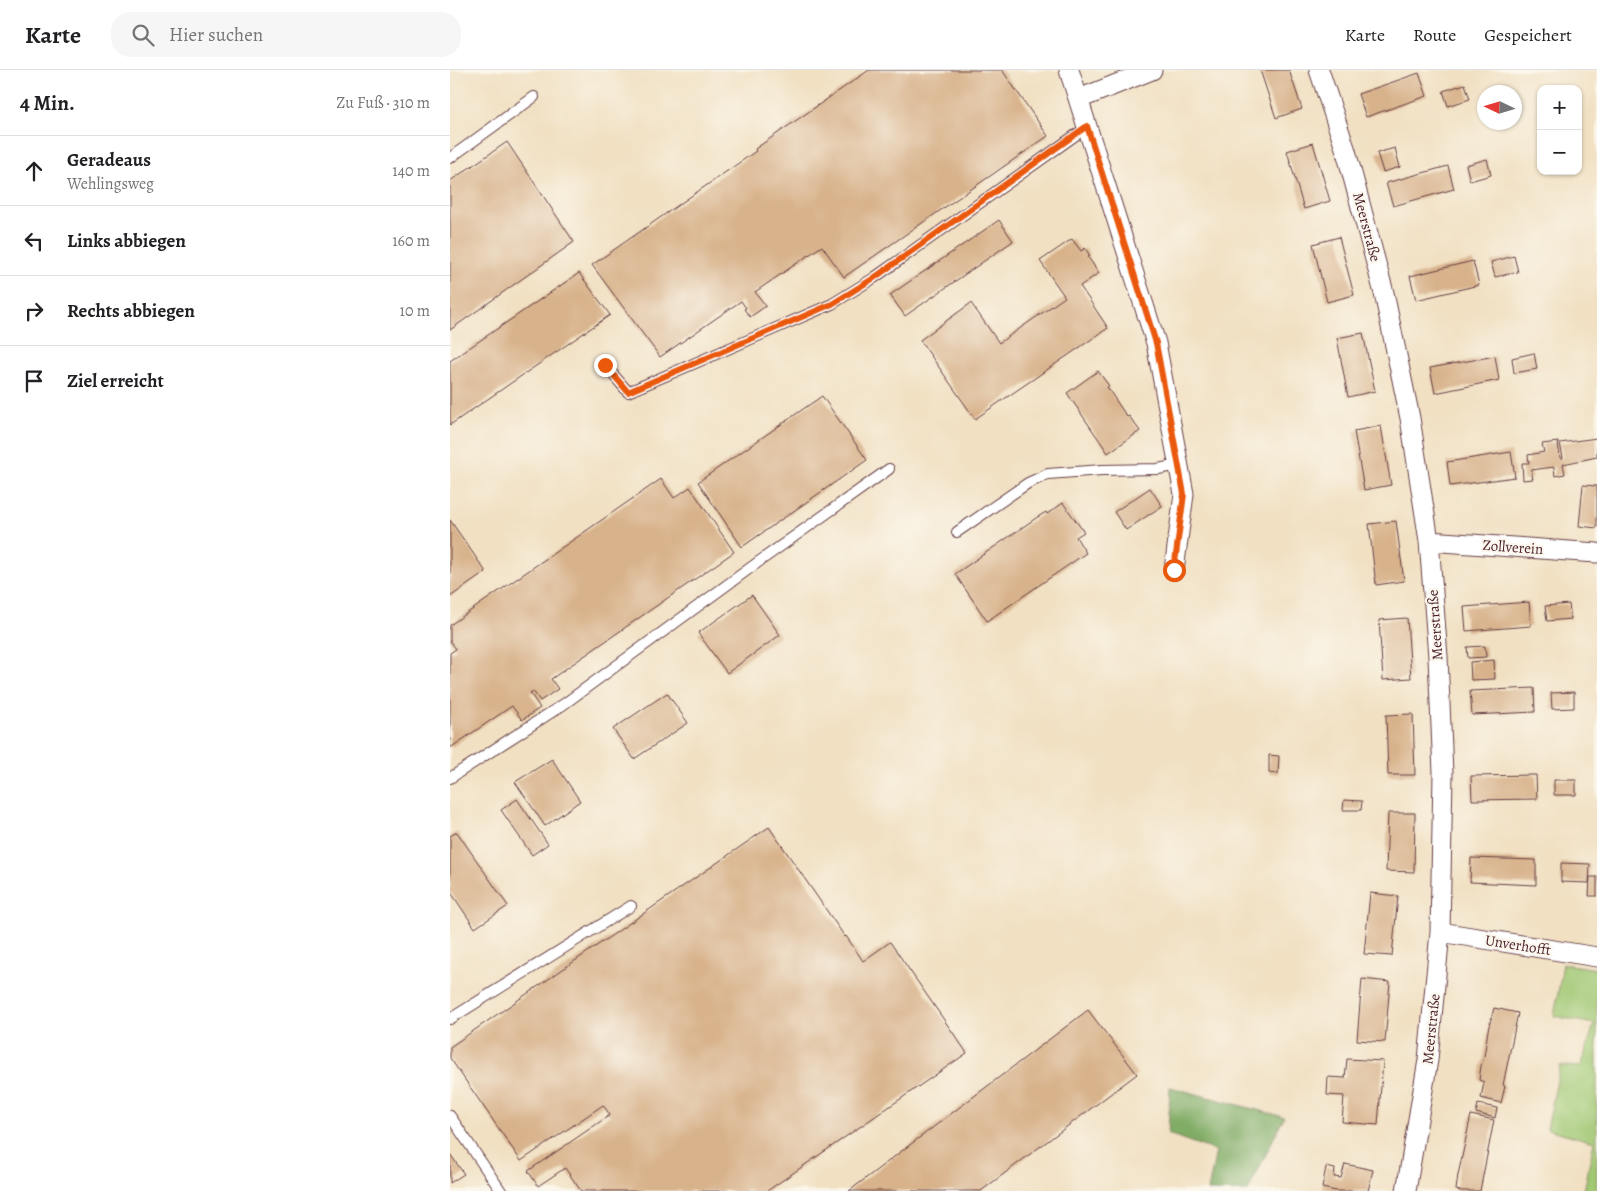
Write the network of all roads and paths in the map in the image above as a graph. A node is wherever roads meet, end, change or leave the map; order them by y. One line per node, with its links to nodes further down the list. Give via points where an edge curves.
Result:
1 (1069, 70): 5 (street)
2 (1152, 70): 5 (street)
3 (1319, 70): 12 (street, Meerstraße, via 1346,151 1384,293 1410,418)
4 (534, 97): 7 (lane)
5 (1079, 99): 6 (street)
6 (1087, 126): 8 (lane, via 874,278 832,304 628,392); 9 (street, via 1156,343)
7 (450, 158)
8 (605, 365)
9 (1179, 465): 11 (lane, via 1158,469 1048,474 1028,483); 14 (street, via 1184,494)
10 (889, 469): 15 (lane, via 564,704)
11 (956, 532)
12 (1429, 541): 13 (street, Zollverein); 17 (street, Meerstraße, via 1443,773)
13 (1597, 554)
14 (1174, 570)
15 (450, 778)
16 (631, 906): 19 (lane)
17 (1440, 932): 18 (street, Unverhofft); 22 (street, Meerstraße, via 1428,1060)
18 (1597, 957)
19 (450, 1019)
20 (450, 1116): 21 (lane)
21 (501, 1191)
22 (1406, 1191)

